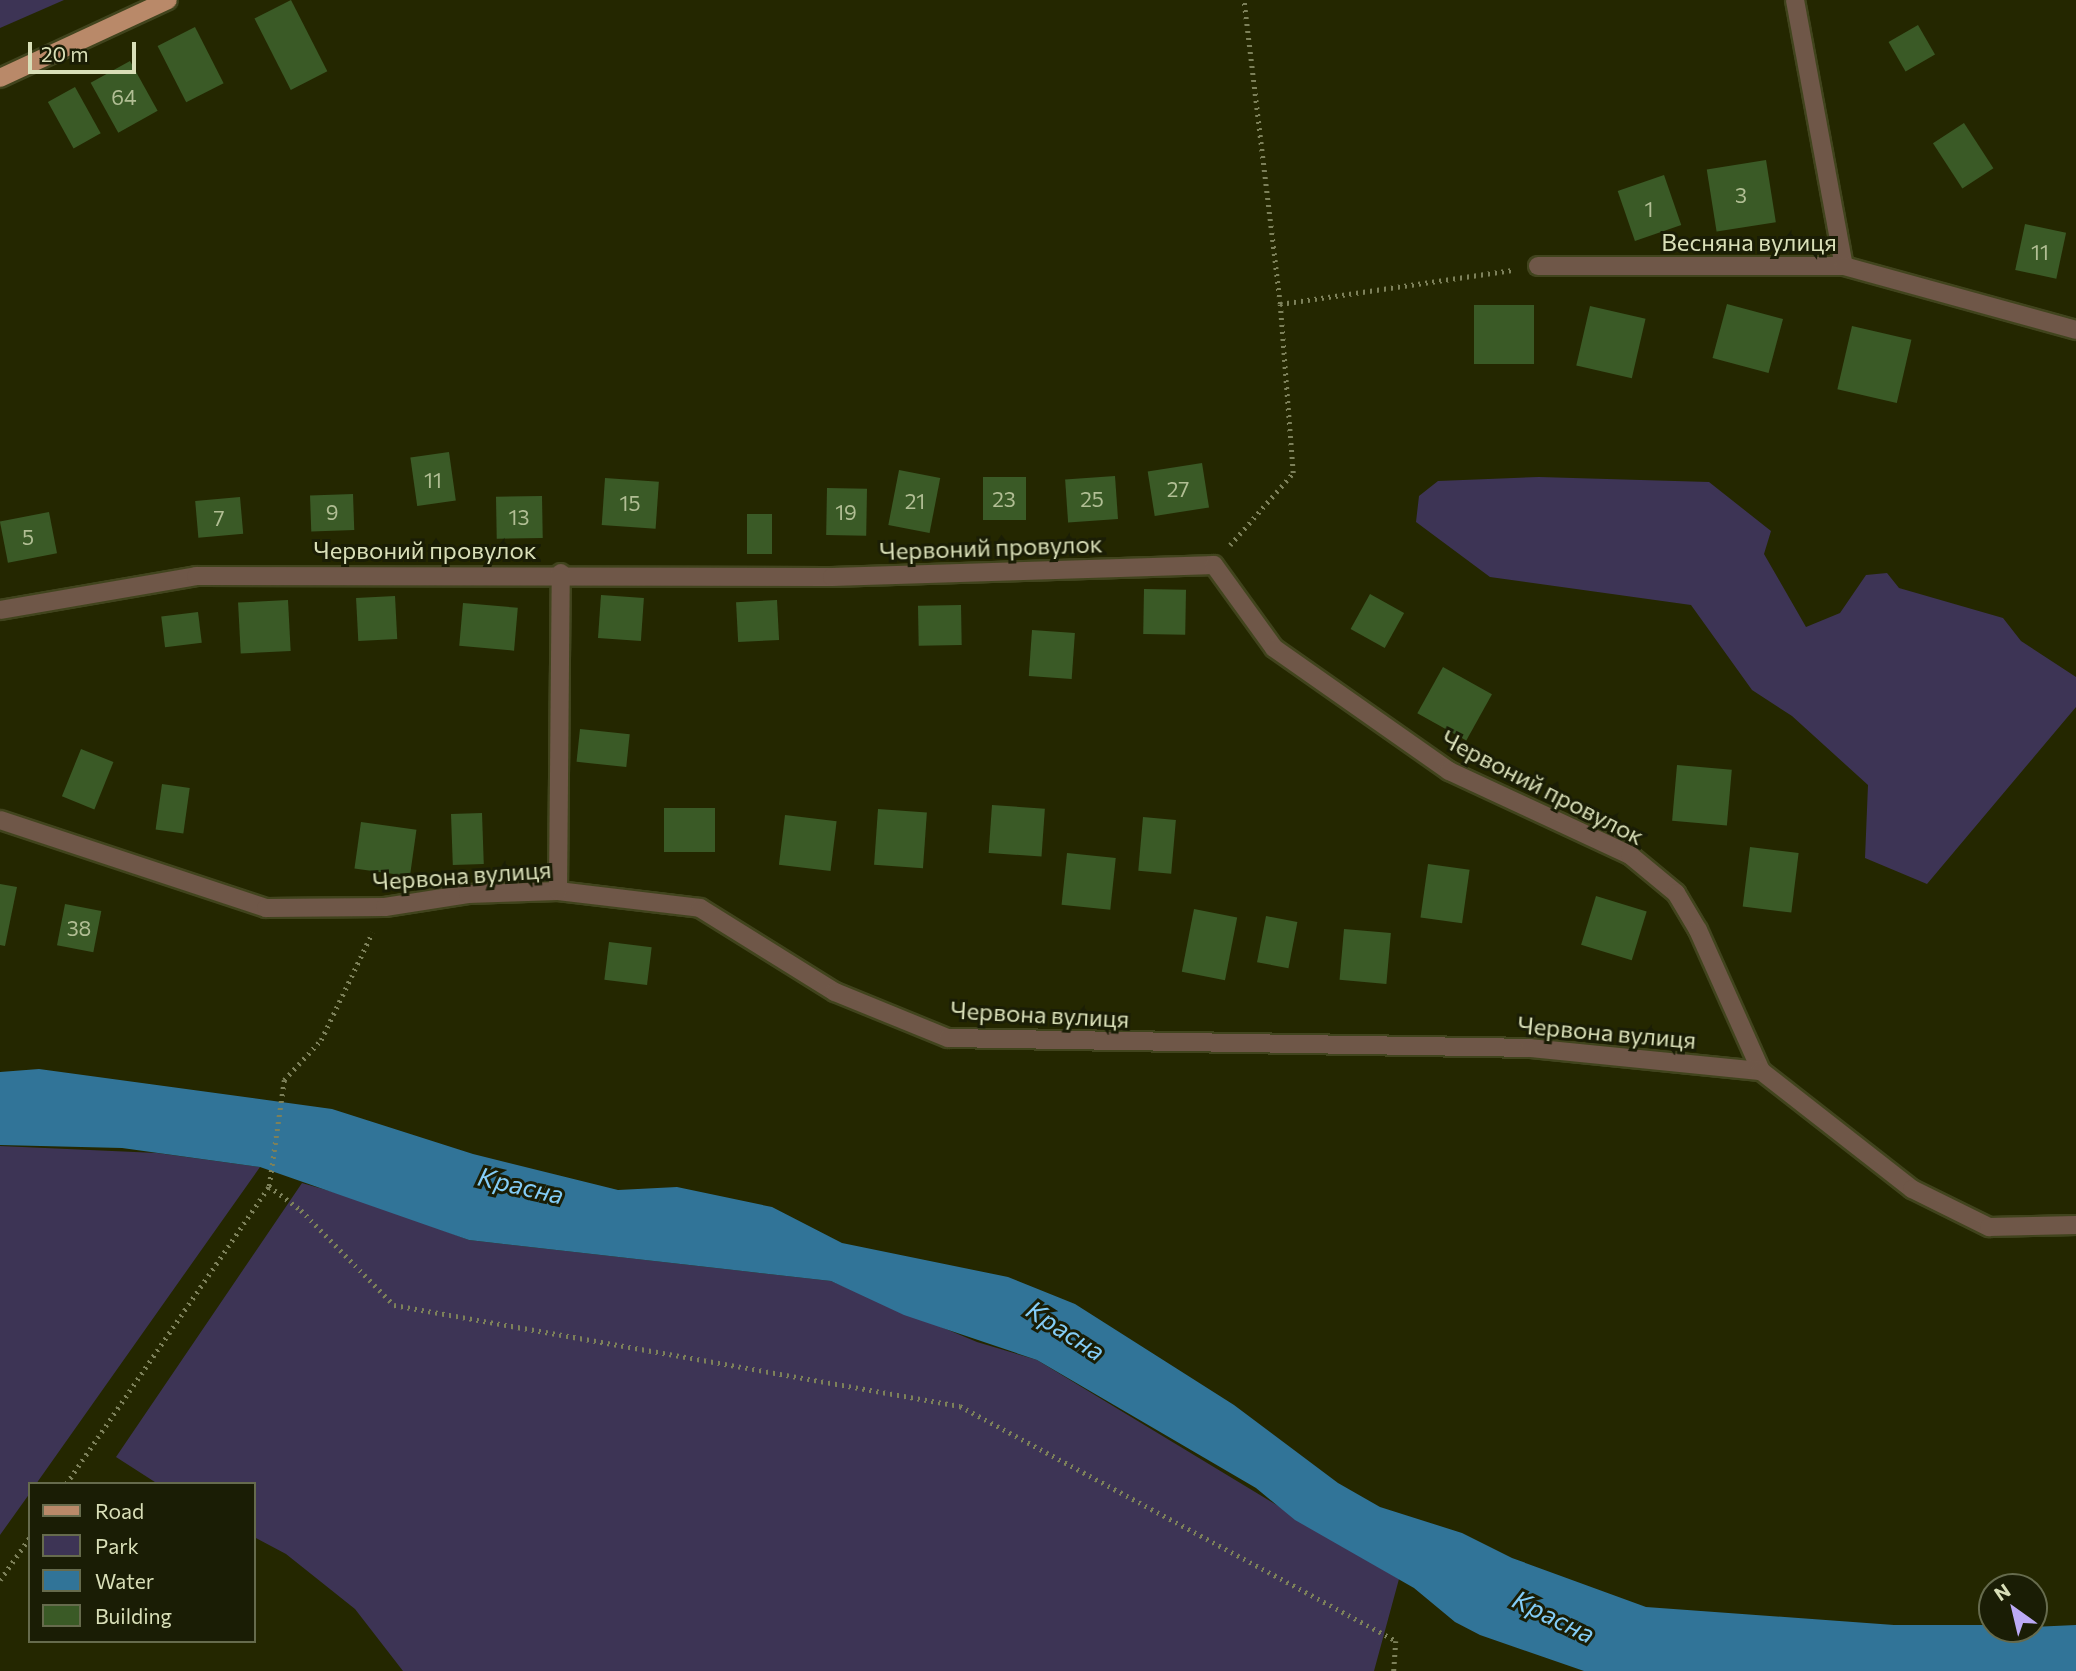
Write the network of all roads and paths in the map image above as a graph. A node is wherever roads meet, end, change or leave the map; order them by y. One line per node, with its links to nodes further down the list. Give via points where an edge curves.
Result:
1 (168, 0): 4 (main road)
2 (1244, 0): 7 (path)
3 (1795, 0): 6 (street)
4 (0, 78)
5 (1538, 266): 6 (street, Весняна вулиця); 7 (path)
6 (1844, 266): 8 (street, Весняна вулиця)
7 (1280, 304): 9 (path, via 1293,472)
8 (2076, 330)
9 (1214, 565): 10 (street, Червоний провулок, via 832,577); 15 (street, Червоний провулок, via 1274,648 1449,771 1630,855 1676,893 1698,930)
10 (561, 573): 11 (street, Червоний провулок, via 196,576); 13 (street)
11 (0, 610)
12 (0, 820): 14 (street, Червона вулиця, via 266,908)
13 (558, 891): 14 (street, Червона вулиця, via 468,894); 15 (street, Червона вулиця, via 700,908 835,992 948,1038 1530,1048)
14 (385, 907): 16 (path, via 321,1040 285,1080)
15 (1760, 1071): 17 (street, via 1912,1189 1989,1227)
16 (269, 1185): 18 (path); 21 (path, via 301,1210 394,1304 960,1406 1396,1642)
17 (2076, 1225)
18 (67, 1482)
19 (28, 1540): 20 (path)
20 (0, 1580)
21 (1394, 1671)

